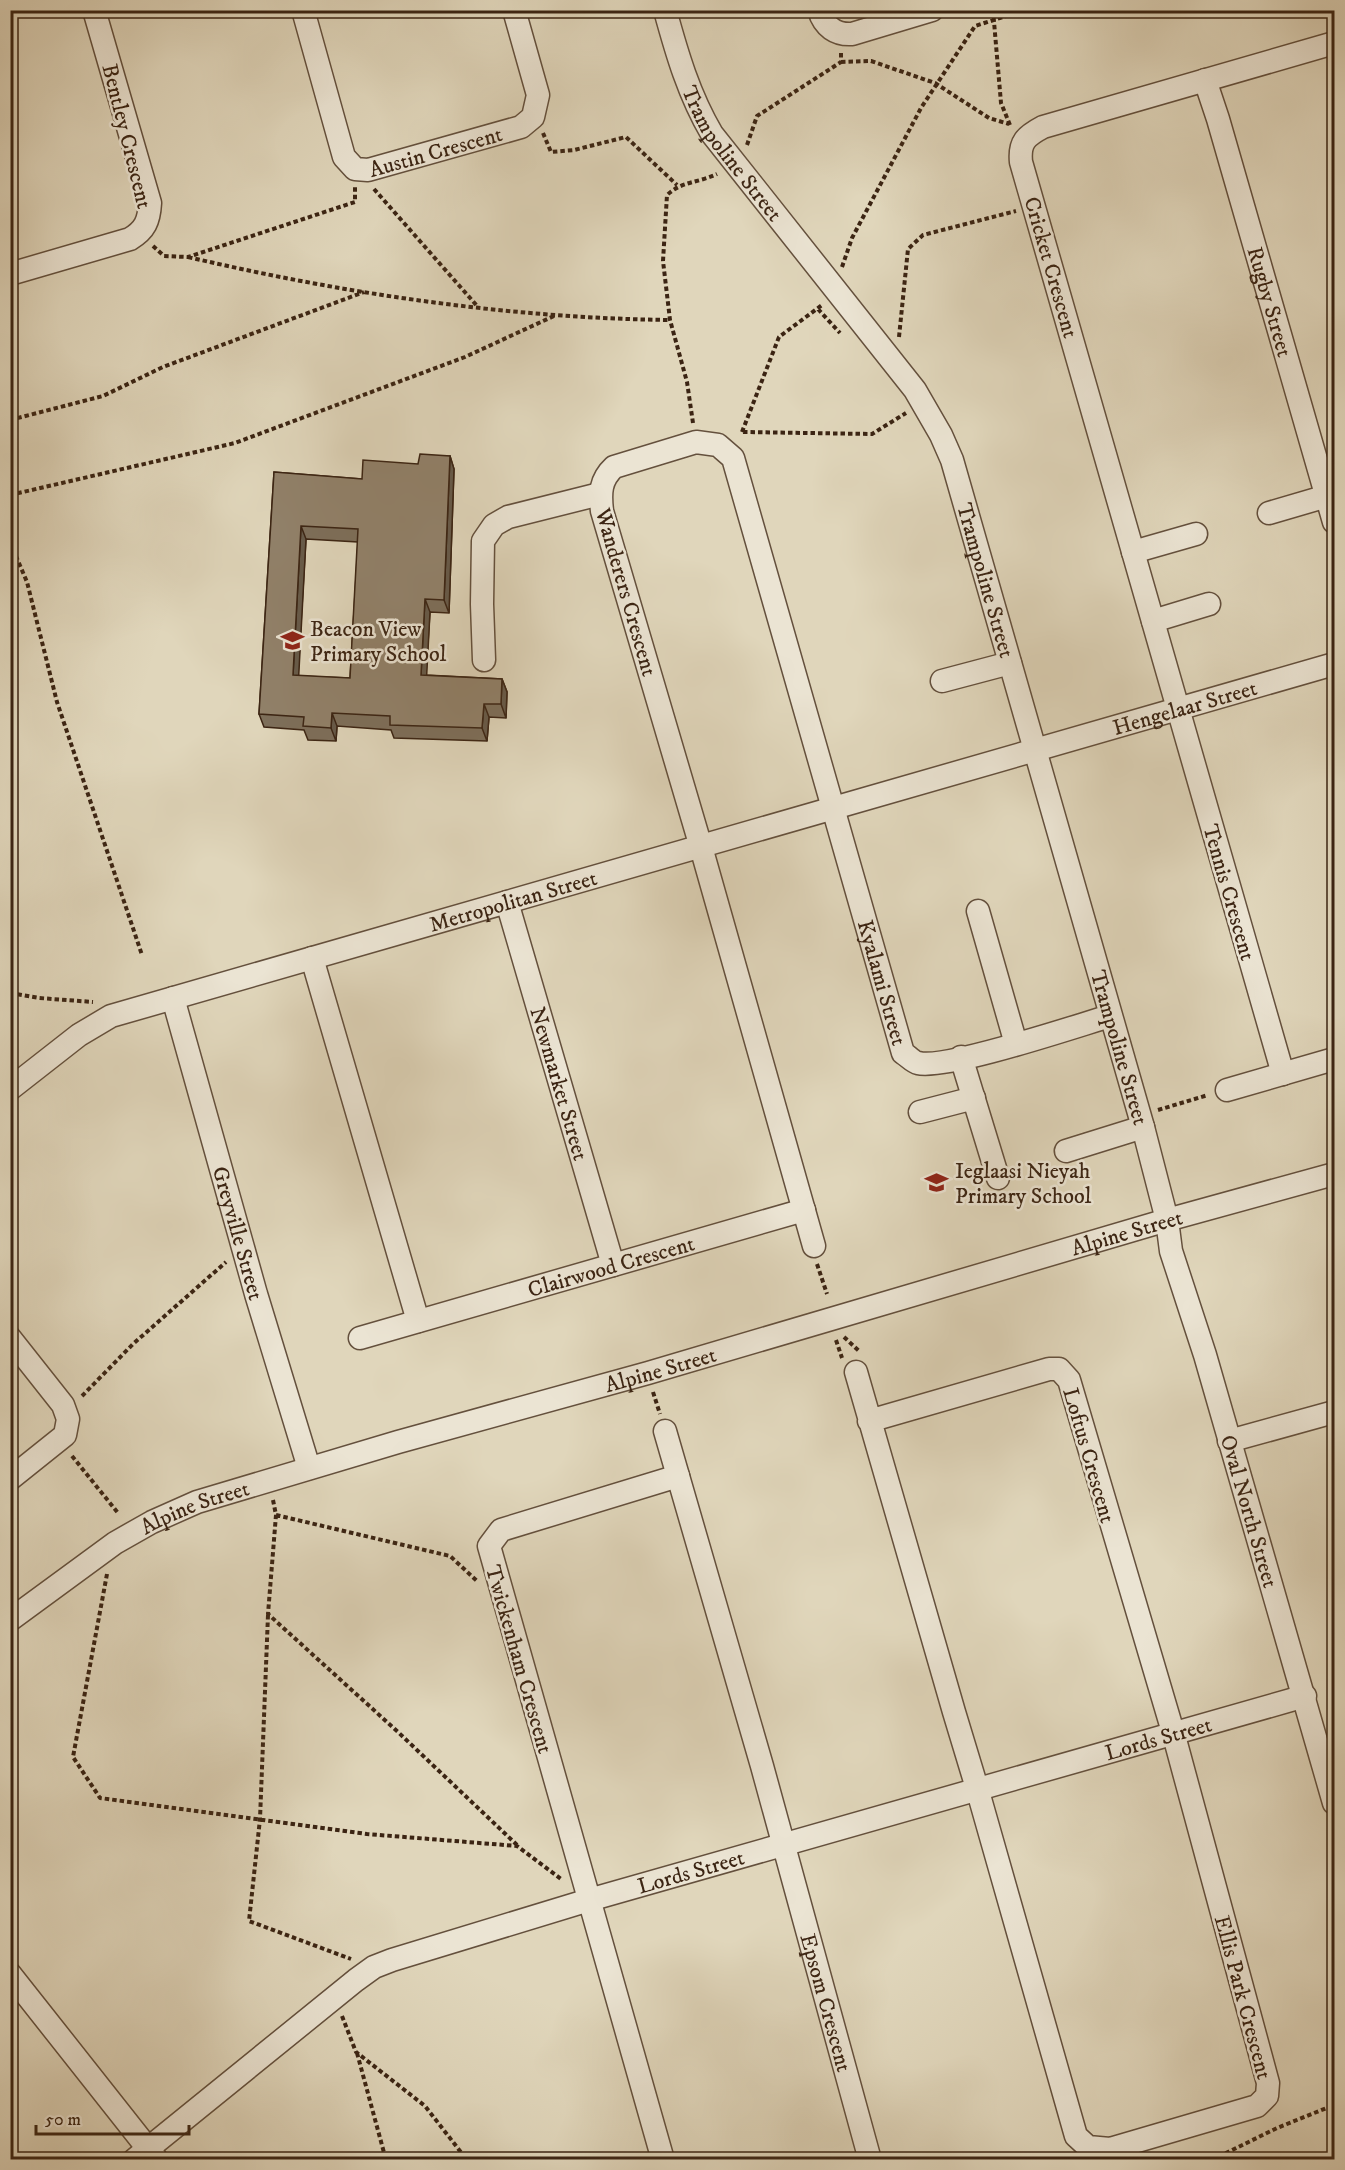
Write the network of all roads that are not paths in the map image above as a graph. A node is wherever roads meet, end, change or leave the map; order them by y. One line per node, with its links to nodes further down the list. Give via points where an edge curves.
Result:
1 (94, 10): 9 (street, Bentley Crescent, via 150,203 149,220 130,239)
2 (303, 10): 3 (street, Austin Crescent, via 344,157 356,169 368,170 521,127 533,117 538,95)
3 (514, 10)
4 (665, 10): 19 (street, Trampoline Street, via 687,84 711,134 900,371 941,435 952,460)
5 (819, 10): 6 (street, via 830,29 840,35)
6 (932, 10)
7 (1335, 43): 8 (street)
8 (1205, 80): 11 (street, Rugby Street); 15 (street, Cricket Crescent, via 1043,127 1027,135 1019,147)
9 (10, 273)
10 (600, 494): 18 (street, via 508,518 487,532 483,541); 24 (street, Wanderers Crescent, via 605,476 614,467 696,442 718,444 733,458); 25 (street, Wanderers Crescent)
11 (1327, 496): 12 (street); 13 (street, Rugby Street)
12 (1269, 513)
13 (1335, 522)
14 (1196, 534): 15 (street)
15 (1133, 552): 17 (street, Cricket Crescent)
16 (1209, 604): 17 (street)
17 (1153, 621): 22 (street, Cricket Crescent)
18 (484, 660)
19 (1010, 663): 21 (street); 23 (street, Trampoline Street)
20 (1335, 664): 22 (street, Hengelaar Street)
21 (942, 681)
22 (1178, 709): 23 (street, Hengelaar Street); 34 (street, Tennis Crescent)
23 (1035, 749): 24 (street, Metropolitan Street); 30 (street, Trampoline Street)
24 (831, 809): 25 (street, Metropolitan Street); 32 (street, Kyalami Street, via 903,1053 917,1063 935,1064)
25 (701, 847): 26 (street, Metropolitan Street); 43 (street)
26 (507, 902): 28 (street, Metropolitan Street); 46 (street, Newmarket Street)
27 (978, 911): 31 (street)
28 (312, 958): 29 (street, Metropolitan Street); 47 (street)
29 (172, 998): 35 (street, Metropolitan Street, via 96,1023); 55 (street, Greyville Street)
30 (1110, 1016): 31 (street, Kyalami Street); 39 (street, Trampoline Street)
31 (1016, 1044): 32 (street, Kyalami Street)
32 (961, 1057): 37 (street)
33 (1335, 1059): 34 (street)
34 (1283, 1074): 36 (street)
35 (10, 1089)
36 (1219, 1092)
37 (974, 1098): 38 (street); 42 (street)
38 (920, 1112)
39 (1150, 1118): 40 (street); 44 (street, Trampoline Street)
40 (1066, 1151)
41 (1335, 1174): 44 (street, Alpine Street)
42 (998, 1178)
43 (804, 1210): 45 (street); 46 (street, Clairwood Crescent)
44 (1167, 1220): 54 (street, Oval North Street, via 1172,1251); 55 (street, Alpine Street)
45 (815, 1253)
46 (613, 1265): 47 (street, Clairwood Crescent)
47 (418, 1321): 49 (street, Clairwood Crescent)
48 (10, 1338): 57 (street, via 63,1405 68,1419 65,1435)
49 (360, 1338)
50 (856, 1372): 52 (street)
51 (1335, 1412): 54 (street)
52 (869, 1420): 60 (street, Loftus Crescent, via 1049,1369 1064,1373); 61 (street)
53 (664, 1431): 56 (street)
54 (1230, 1441): 59 (street, Oval North Street)
55 (309, 1468): 58 (street, Alpine Street, via 196,1502 152,1522 97,1554)
56 (678, 1476): 63 (street); 64 (street, Twickenham Crescent, via 501,1530 489,1546)
57 (10, 1479)
58 (10, 1620)
59 (1305, 1696): 60 (street, Lords Street); 62 (street, Oval North Street)
60 (1173, 1732): 61 (street, Lords Street); 61 (street, Ellis Park Crescent, via 1268,2090 1257,2106 1110,2150 1088,2146 1076,2136)
61 (977, 1788): 63 (street, Lords Street)
62 (1335, 1803)
63 (782, 1845): 64 (street, Lords Street); 68 (street, Epsom Crescent)
64 (589, 1900): 66 (street, Lords Street, via 374,1967); 67 (street)
65 (10, 1974): 66 (street)
66 (147, 2156)
67 (663, 2160)
68 (870, 2160)

